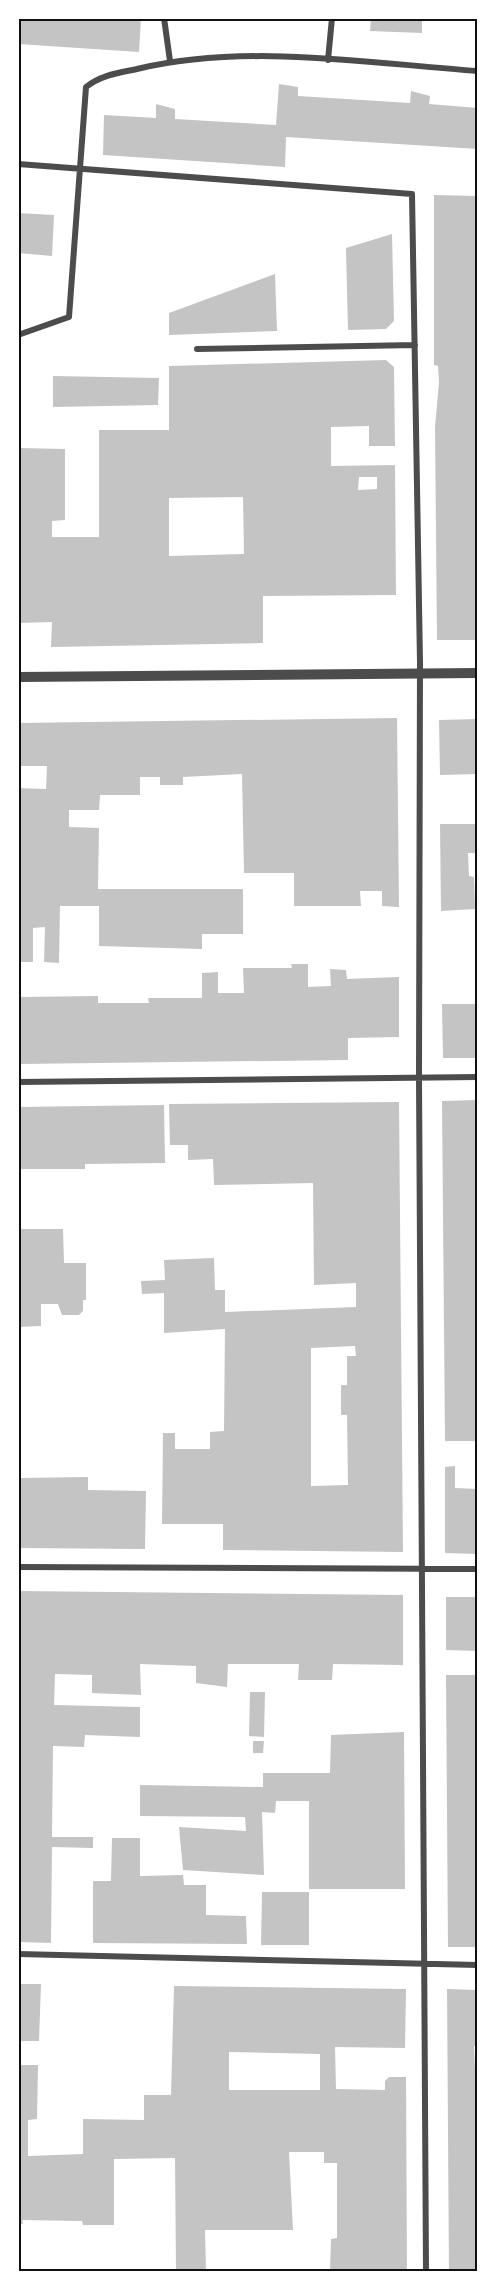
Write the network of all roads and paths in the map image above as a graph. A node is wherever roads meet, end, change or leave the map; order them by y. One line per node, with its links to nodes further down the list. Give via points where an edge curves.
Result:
1 (164, 18): 4 (street)
2 (332, 18): 3 (street)
3 (328, 60): 4 (street, via 244,54); 5 (street)
4 (170, 61): 7 (street, via 98,77 86,87)
5 (478, 71)
6 (18, 164): 7 (street)
7 (79, 168): 8 (street, via 69,317); 9 (street, via 412,194)
8 (18, 335)
9 (415, 345): 10 (street); 12 (street)
10 (197, 349)
11 (478, 673): 12 (street)
12 (420, 674): 13 (street); 15 (street)
13 (18, 677)
14 (478, 1077): 15 (street)
15 (419, 1078): 16 (street); 18 (street)
16 (18, 1082)
17 (18, 1567): 18 (street)
18 (423, 1569): 19 (street); 21 (street)
19 (478, 1569)
20 (18, 1954): 21 (street)
21 (426, 1964): 22 (street); 23 (street)
22 (478, 1965)
23 (426, 2272)

